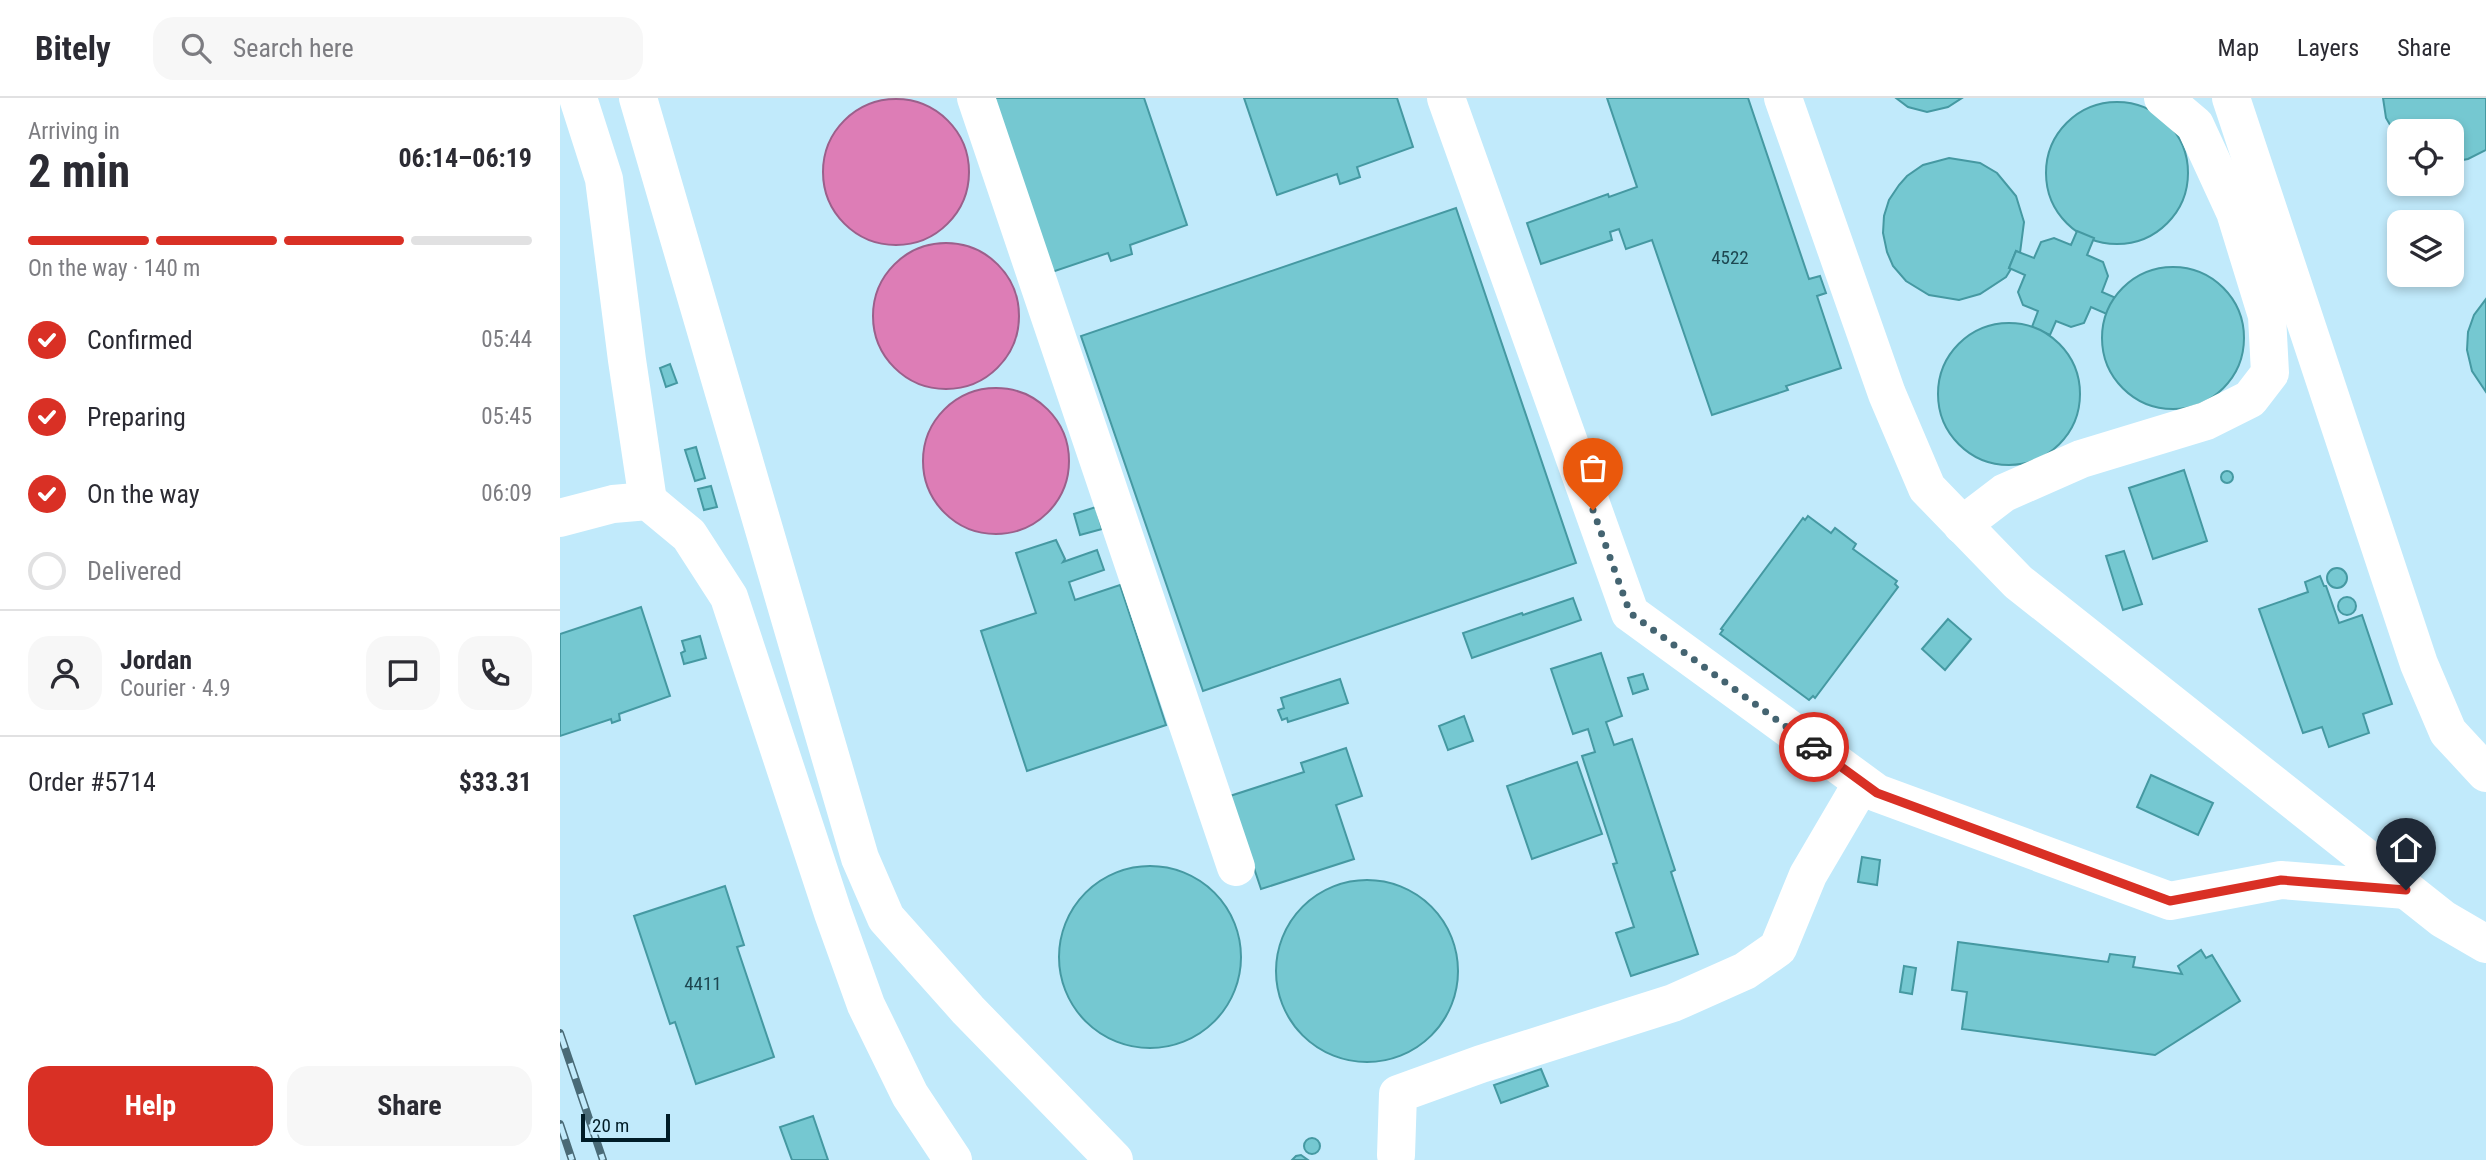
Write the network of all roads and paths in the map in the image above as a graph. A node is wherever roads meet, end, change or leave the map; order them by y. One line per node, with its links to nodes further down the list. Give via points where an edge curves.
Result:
1 (578, 98): 8 (lane, via 604,178)
2 (638, 98): 18 (lane, via 860,858 886,918)
3 (976, 98): 13 (lane)
4 (1446, 98): 12 (lane, via 1630,613)
5 (1783, 98): 10 (lane, via 1887,394 1927,488)
6 (2163, 98): 10 (lane, via 2194,125 2235,212 2267,316 2270,373 2250,398 2206,421 2068,465 2004,493)
7 (2231, 98): 11 (lane, via 2419,664 2448,732)
8 (648, 500): 9 (lane); 17 (lane, via 689,534 729,597 866,1005 911,1095)
9 (560, 517)
10 (1962, 525): 14 (lane, via 2018,582)
11 (2486, 773)
12 (1862, 783): 14 (lane, via 1877,793 2170,901 2281,880); 16 (lane, via 1808,874 1778,948 1745,971 1672,1003 1398,1094)
13 (1236, 867)
14 (2406, 890): 15 (lane)
15 (2486, 944)
16 (1396, 1155)
17 (953, 1160)
18 (1114, 1160)

